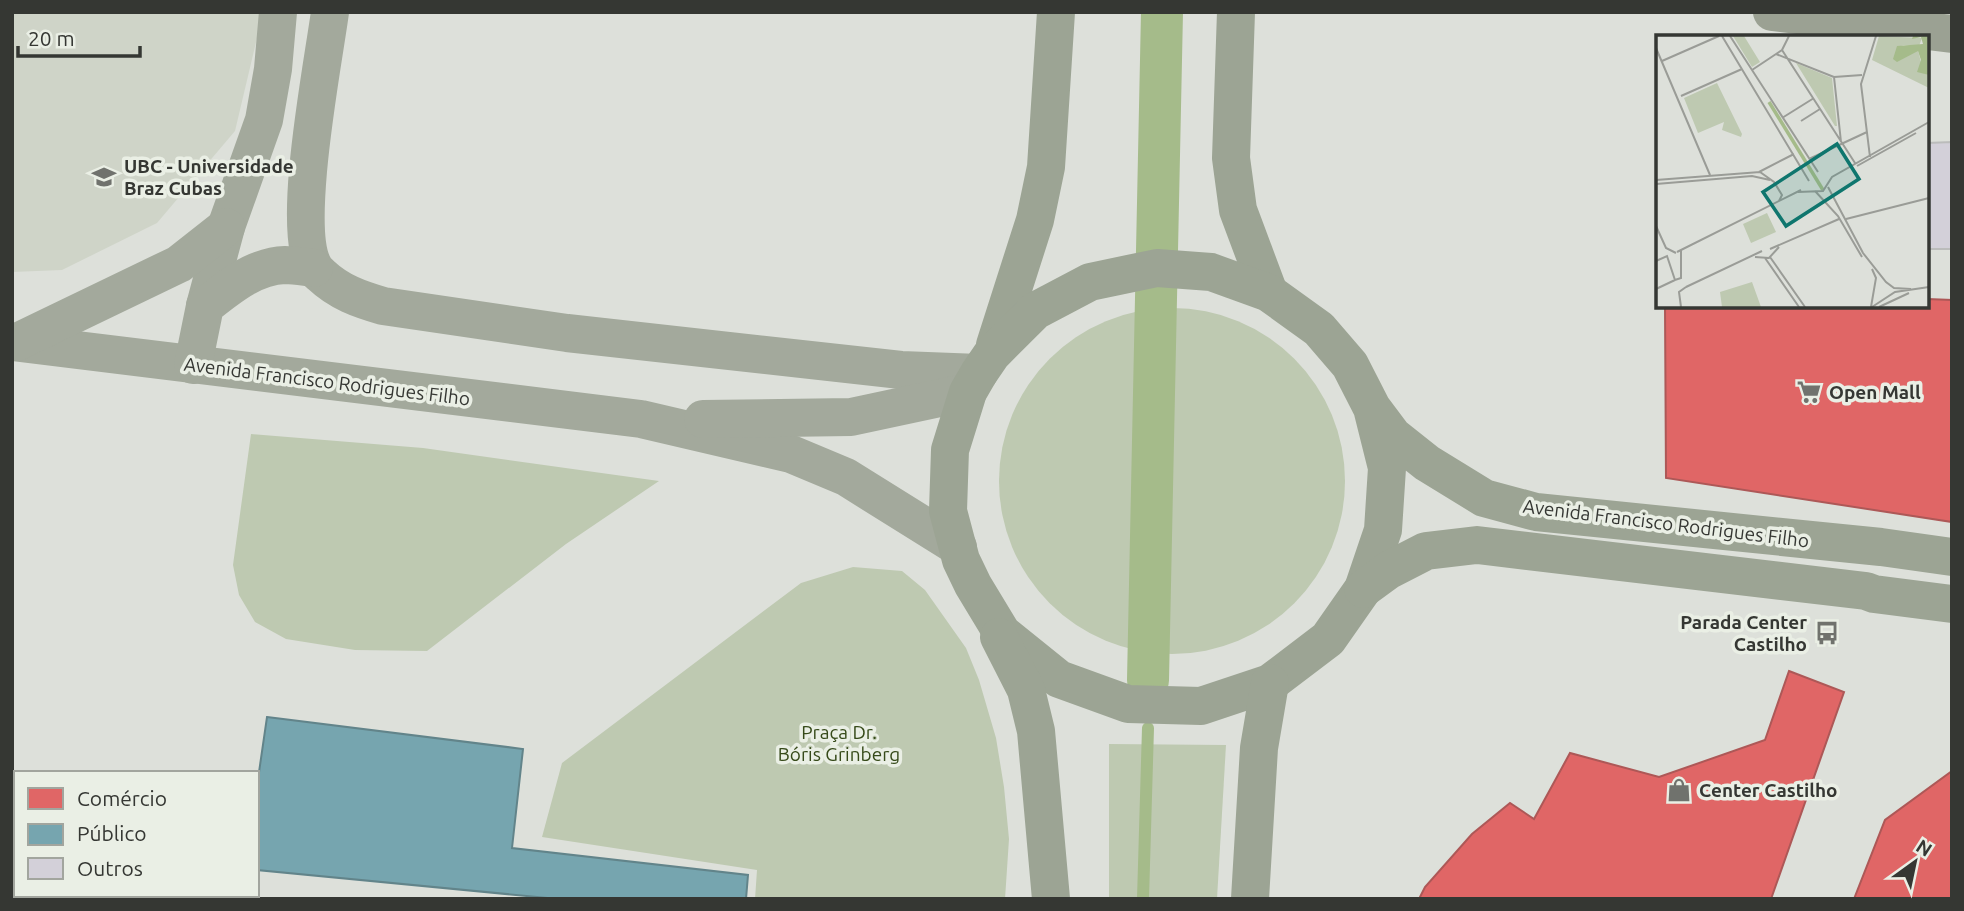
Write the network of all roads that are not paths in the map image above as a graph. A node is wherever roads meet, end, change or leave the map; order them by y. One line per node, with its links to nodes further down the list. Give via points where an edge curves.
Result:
1 (278, 12): 7 (main road, via 264,120)
2 (330, 12): 8 (main road, via 306,199 306,241)
3 (1056, 12): 13 (main road, via 1046,167 1035,220)
4 (1236, 12): 9 (main road, via 1231,158 1238,210)
5 (1772, 12): 6 (street)
6 (1952, 34)
7 (226, 227): 10 (main road); 11 (main road, via 179,264)
8 (314, 268): 10 (main road, via 285,265 262,269); 13 (main road, via 333,286 383,306 567,333 901,370)
9 (1269, 293): 13 (main road, Avenida Francisco Rodrigues Filho, via 1211,272 1157,268 1090,282 1035,311); 14 (main road, Avenida Francisco Rodrigues Filho, via 1319,329 1350,365)
10 (205, 306): 12 (main road)
11 (15, 342): 12 (main road, Avenida Francisco Rodrigues Filho)
12 (193, 365): 15 (main road, Avenida Francisco Rodrigues Filho)
13 (980, 373): 15 (main road, Avenida Francisco Rodrigues Filho, via 851,417); 16 (main road, Avenida Francisco Rodrigues Filho, via 950,450 948,511)
14 (1372, 408): 17 (main road, Avenida Francisco Rodrigues Filho, via 1393,436 1427,463 1484,498 1536,512); 19 (main road, Avenida Francisco Rodrigues Filho, via 1387,468 1384,530)
15 (641, 419): 16 (main road, Avenida Francisco Rodrigues Filho, via 791,454 846,477)
16 (958, 547): 18 (main road, Avenida Francisco Rodrigues Filho)
17 (1952, 557)
18 (973, 585): 21 (main road, Avenida Francisco Rodrigues Filho, via 1002,633 1059,678 1128,704 1201,706); 22 (main road, via 1026,690 1036,731)
19 (1363, 589): 20 (main road, Avenida Francisco Rodrigues Filho, via 1426,551 1477,545 1866,591); 21 (main road, Avenida Francisco Rodrigues Filho, via 1328,639)
20 (1944, 605)
21 (1269, 683): 23 (main road, via 1259,748)
22 (1051, 899)
23 (1250, 899)

